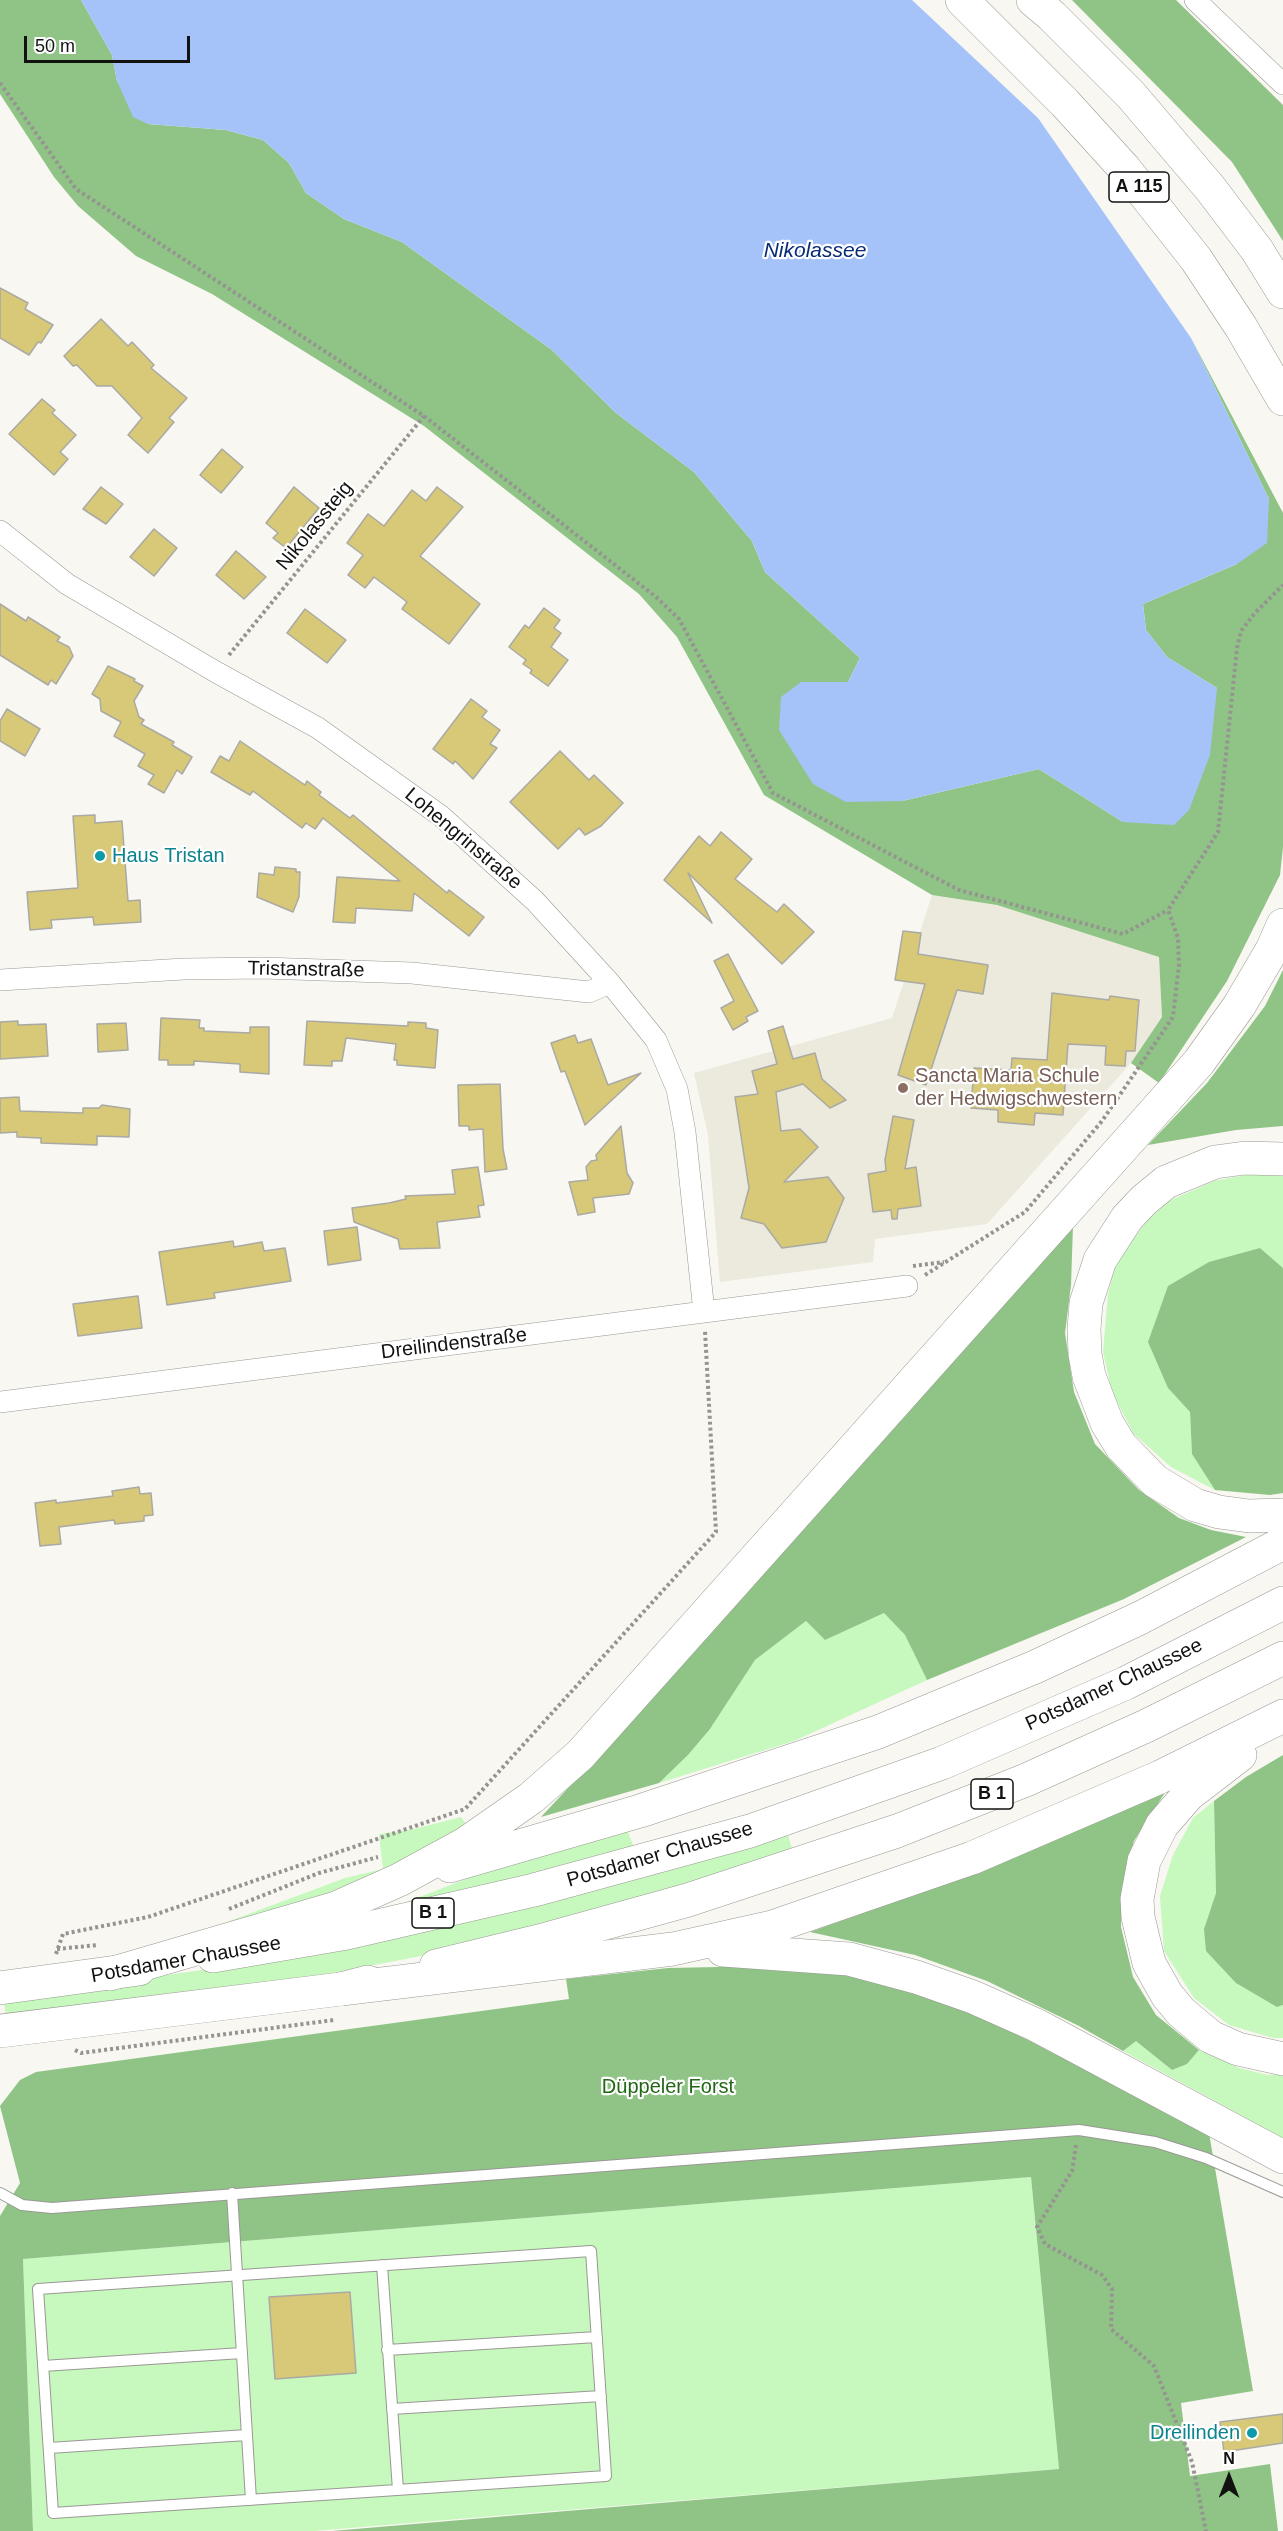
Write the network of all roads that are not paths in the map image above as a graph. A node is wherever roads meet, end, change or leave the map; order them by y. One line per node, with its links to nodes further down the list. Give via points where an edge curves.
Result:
1 (962, 0): 6 (main road, A 115, via 1124,168 1196,260)
2 (1033, 0): 5 (main road, A 115, via 1131,96 1210,188)
3 (1195, 0): 4 (street)
4 (1283, 84)
5 (1283, 292)
6 (1283, 399)
7 (0, 531): 10 (street, Lohengrinstraße, via 67,584 318,728 441,816 536,901)
8 (1283, 925): 21 (main road, via 1239,1006 1199,1062 580,1755 531,1798 465,1844)
9 (0, 980): 10 (street, Tristanstraße, via 263,968 412,973 589,992)
10 (610, 983): 13 (street, Lohengrinstraße, via 656,1040 677,1089 686,1132)
11 (1283, 1159): 15 (main road, via 1215,1162 1166,1182 1144,1200 1127,1218 1100,1260 1086,1303 1084,1329 1089,1376 1107,1423 1121,1446 1155,1481 1195,1505 1219,1512)
12 (907, 1286): 13 (street, Dreilindenstraße)
13 (704, 1312): 14 (street, Dreilindenstraße)
14 (0, 1402)
15 (1283, 1515)
16 (1283, 1543): 21 (main road, via 1140,1618 1035,1667 878,1732 640,1811)
17 (1283, 1603): 23 (main road, Potsdamer Chaussee / B 1, via 1126,1683 942,1763 750,1830 555,1885 358,1930)
18 (1283, 1658): 25 (main road, B 1, via 1026,1780 834,1853 688,1900 547,1939)
19 (1283, 1716): 22 (main road, via 1160,1777 962,1861 772,1928)
20 (1283, 1725): 27 (main road, via 1217,1771 1174,1809 1144,1861 1137,1899 1142,1942 1149,1963 1180,2012 1211,2037 1238,2049)
21 (389, 1869): 23 (main road, via 314,1915)
22 (673, 1948): 25 (main road); 28 (main road, via 849,1959 916,1977 1036,2025)
23 (105, 1959): 24 (main road, Potsdamer Chaussee / B 1)
24 (0, 1988)
25 (341, 1989): 26 (main road, B 1)
26 (0, 2031)
27 (1283, 2059)
28 (1283, 2157)
29 (1283, 2192): 31 (lane, via 1206,2158 1155,2142 1079,2130)
30 (0, 2193): 31 (lane, via 22,2205 52,2208)
31 (232, 2193): 33 (lane)
32 (382, 2265): 33 (lane); 34 (lane, via 591,2251); 35 (lane)
33 (236, 2275): 36 (lane); 37 (lane, via 38,2289)
34 (597, 2337): 35 (lane); 38 (lane)
35 (387, 2350): 39 (lane)
36 (242, 2353): 37 (lane); 40 (lane)
37 (43, 2366): 41 (lane)
38 (601, 2396): 39 (lane); 42 (lane, via 606,2476)
39 (392, 2409): 42 (lane)
40 (247, 2435): 41 (lane); 43 (lane)
41 (49, 2448): 43 (lane, via 53,2513)
42 (398, 2490): 43 (lane)
43 (252, 2500)

